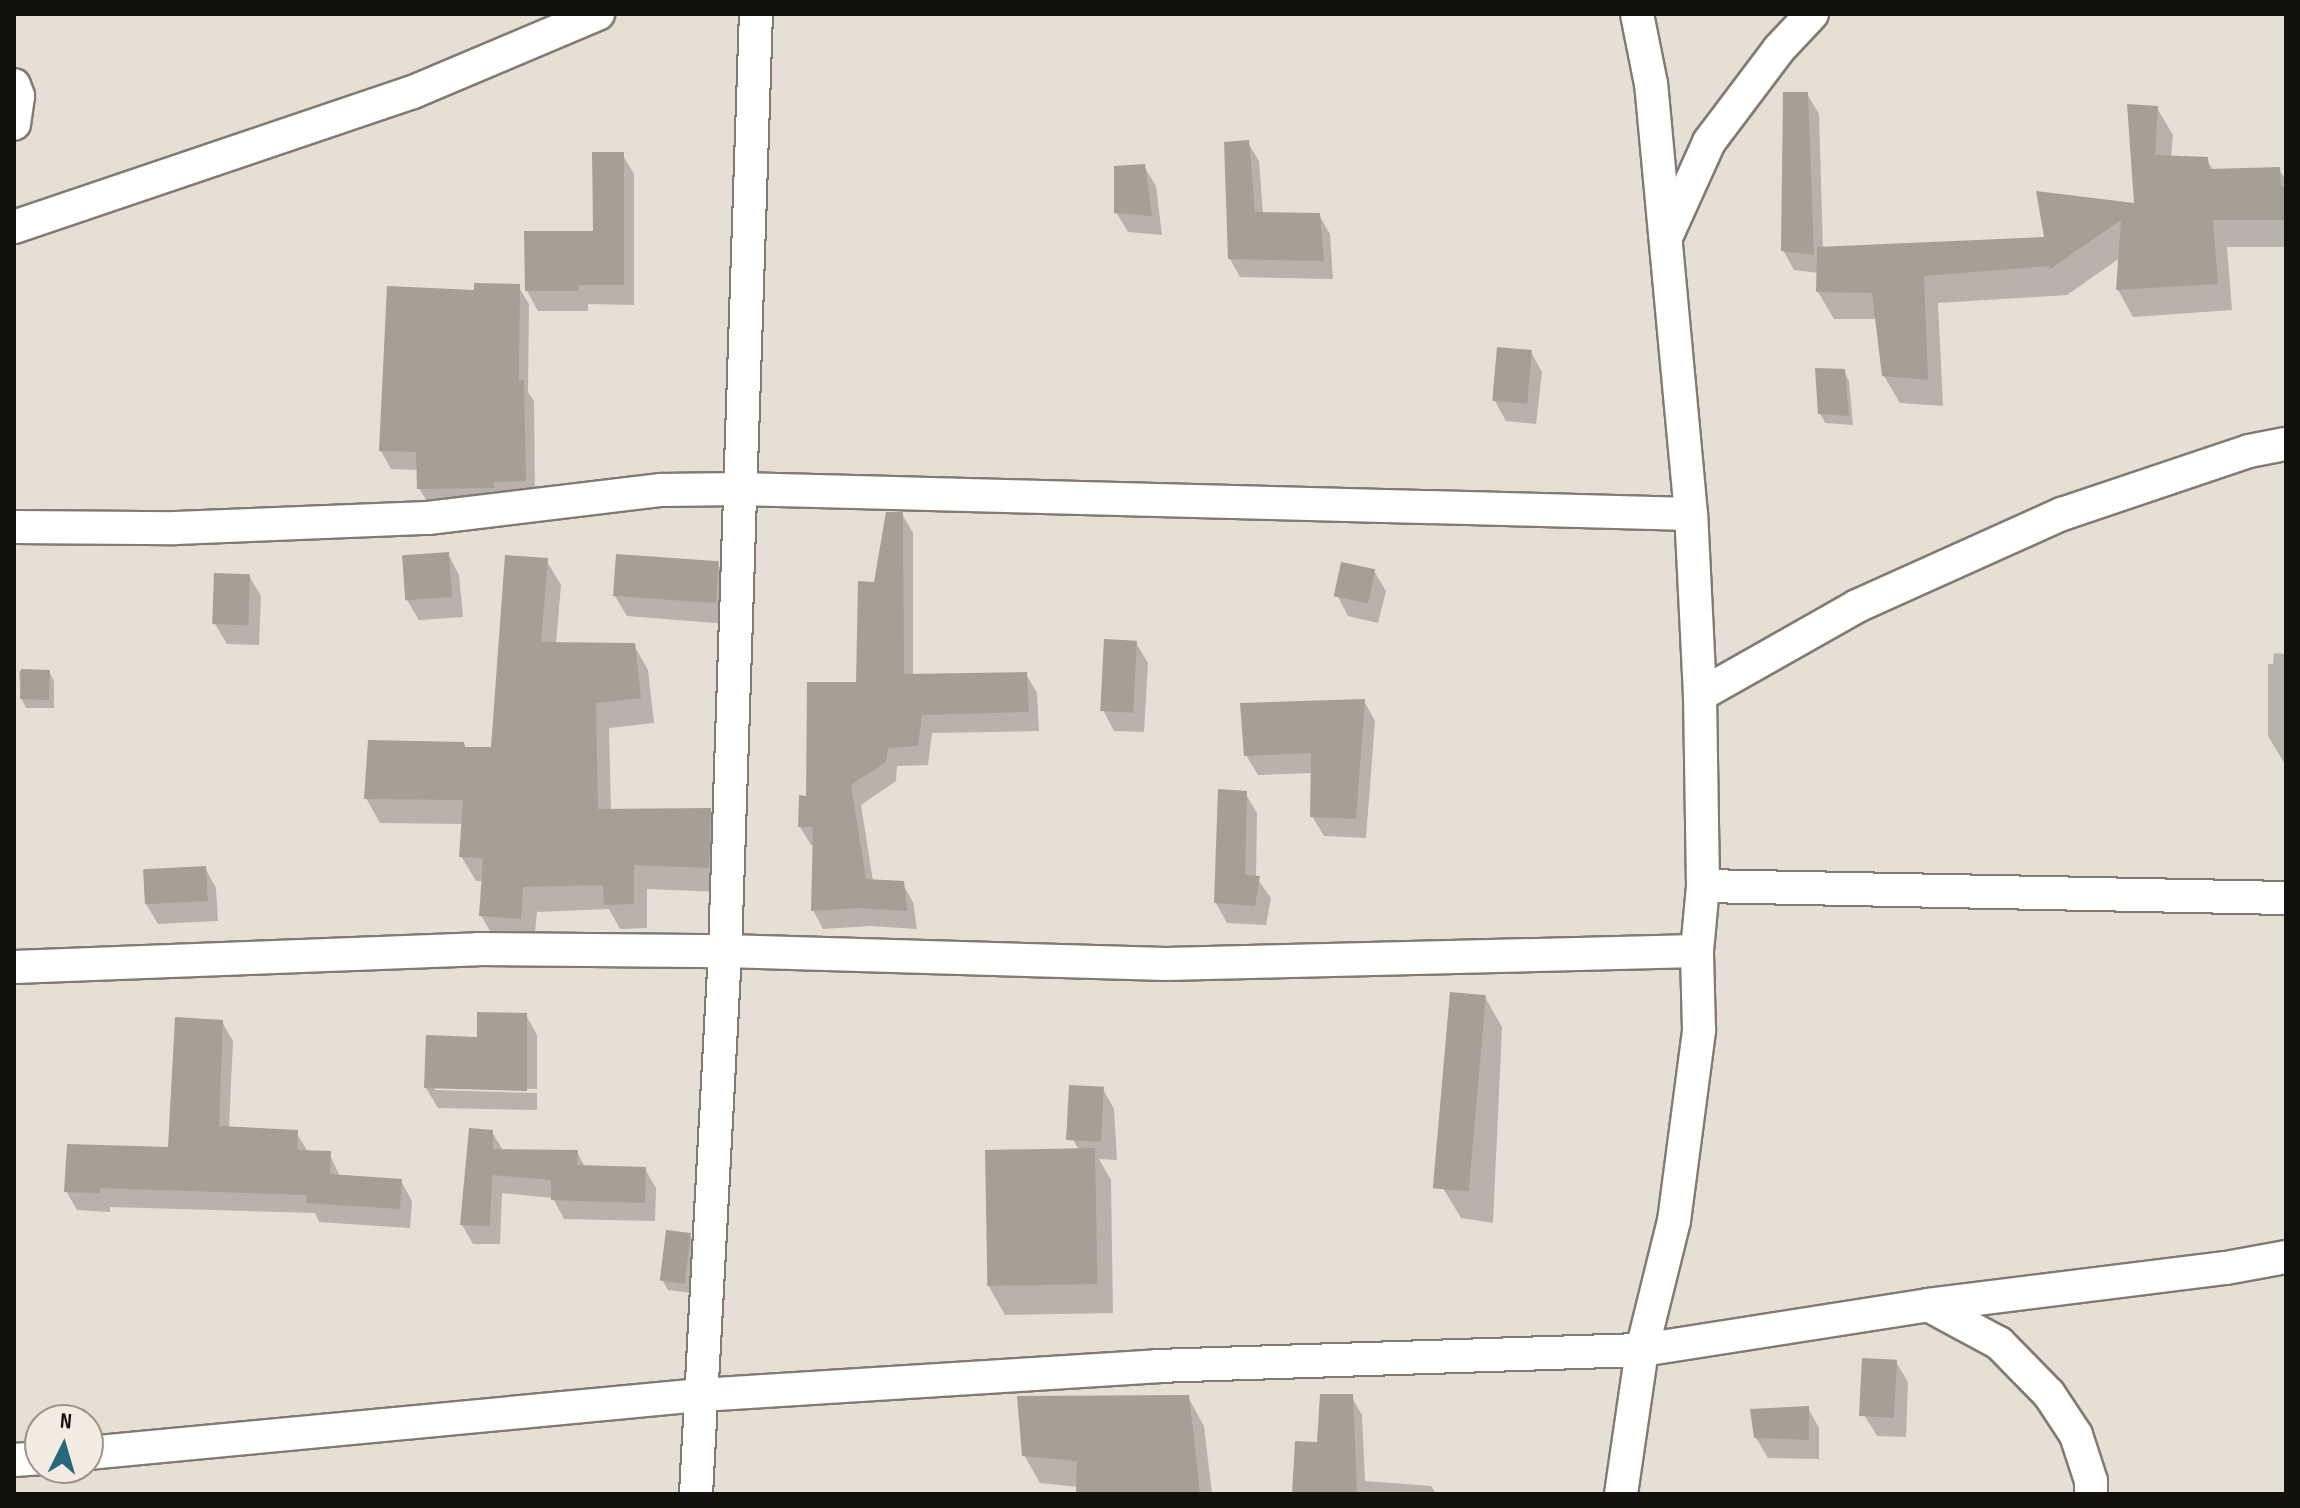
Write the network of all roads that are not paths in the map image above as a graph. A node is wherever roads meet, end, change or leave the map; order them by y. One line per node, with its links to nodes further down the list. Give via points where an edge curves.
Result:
1 (598, 14): 7 (street, via 413,92)
2 (756, 14): 10 (street)
3 (1637, 14): 8 (street, via 1651,84)
4 (1812, 14): 8 (street, via 1709,142)
5 (14, 85): 6 (street)
6 (14, 124)
7 (14, 227)
8 (1666, 236): 11 (street)
9 (2286, 444): 13 (street, via 2249,451 2062,514 1857,606)
10 (739, 489): 11 (street); 12 (street, via 661,490 428,518 176,528); 16 (street)
11 (1691, 514): 13 (street)
12 (14, 527)
13 (1700, 695): 14 (street)
14 (1703, 886): 15 (street); 17 (street)
15 (2286, 898)
16 (725, 951): 17 (street, via 1166,964); 18 (street, via 478,949); 22 (street)
17 (1697, 951): 21 (street, via 1699,1030 1674,1221)
18 (14, 967)
19 (2286, 1257): 20 (street)
20 (1928, 1305): 21 (street); 26 (street, via 1999,1343 2049,1394 2076,1435)
21 (1642, 1350): 22 (street, via 1157,1366); 25 (street)
22 (701, 1395): 23 (street); 24 (street)
23 (104, 1451)
24 (696, 1494)
25 (1621, 1494)
26 (2091, 1494)

